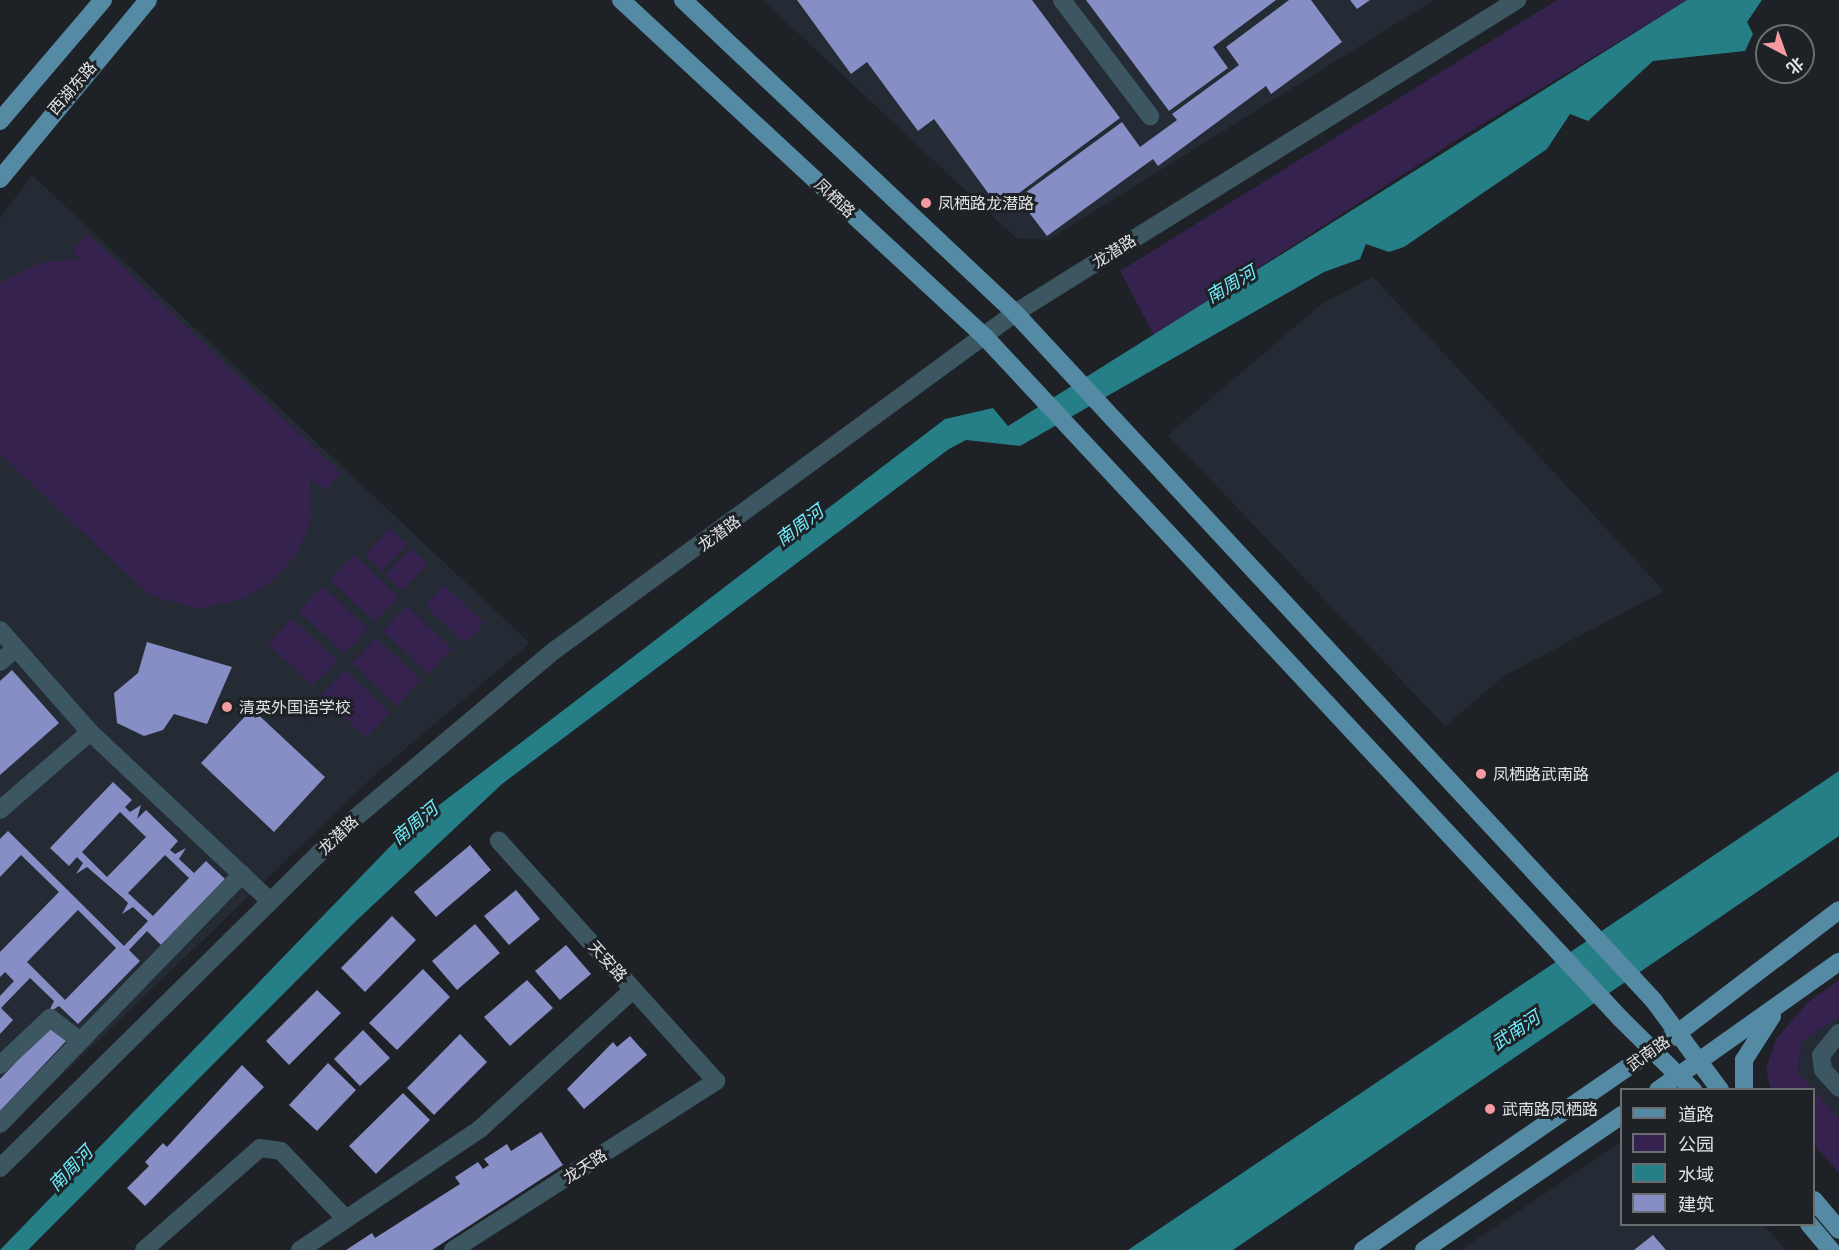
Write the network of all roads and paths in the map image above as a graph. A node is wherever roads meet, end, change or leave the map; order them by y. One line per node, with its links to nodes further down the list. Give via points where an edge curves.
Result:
1 (103, 0): 8 (main road, 西湖东路)
2 (148, 0): 9 (main road, 西湖东路)
3 (621, 0): 11 (main road, 凤栖路)
4 (683, 0): 10 (main road)
5 (1062, 0): 7 (street)
6 (1517, 0): 10 (street, 龙潜路)
7 (1150, 116)
8 (0, 122)
9 (0, 179)
10 (1015, 313): 11 (street, 龙潜路); 22 (main road)
11 (985, 337): 17 (street, 龙潜路, via 555,651 354,819); 25 (main road, 凤栖路)
12 (0, 630): 13 (street)
13 (90, 732): 14 (street); 16 (street)
14 (0, 810)
15 (499, 842): 20 (street, 天安路)
16 (242, 874): 17 (street); 24 (street)
17 (270, 901): 39 (street, 龙潜路)
18 (1839, 910): 22 (main road, 武南路)
19 (1839, 962): 21 (main road)
20 (633, 990): 29 (street, 天安路); 41 (street, via 480,1129)
21 (1797, 992): 26 (main road); 33 (main road, via 1761,1027 1744,1060)
22 (1679, 1032): 25 (main road, 武南路); 26 (main road)
23 (1839, 1033): 34 (street, via 1821,1055 1823,1070)
24 (80, 1041): 27 (street, via 50,1018); 36 (street)
25 (1652, 1050): 28 (main road); 47 (main road, 武南路)
26 (1698, 1061): 28 (main road); 32 (main road)
27 (0, 1065)
28 (1679, 1075): 30 (main road); 31 (main road)
29 (716, 1082): 46 (street, 龙天路)
30 (1660, 1088)
31 (1692, 1088)
32 (1719, 1088)
33 (1744, 1088)
34 (1839, 1088)
35 (1620, 1116): 38 (main road)
36 (0, 1124)
37 (1620, 1124): 38 (main road)
38 (1580, 1143): 48 (main road)
39 (0, 1168)
40 (1815, 1201): 42 (main road)
41 (346, 1219): 44 (street, via 281,1151 260,1148); 45 (street)
42 (1836, 1222)
43 (1811, 1226): 49 (main road)
44 (144, 1250)
45 (300, 1250)
46 (453, 1250)
47 (1363, 1250)
48 (1424, 1250)
49 (1832, 1250)

